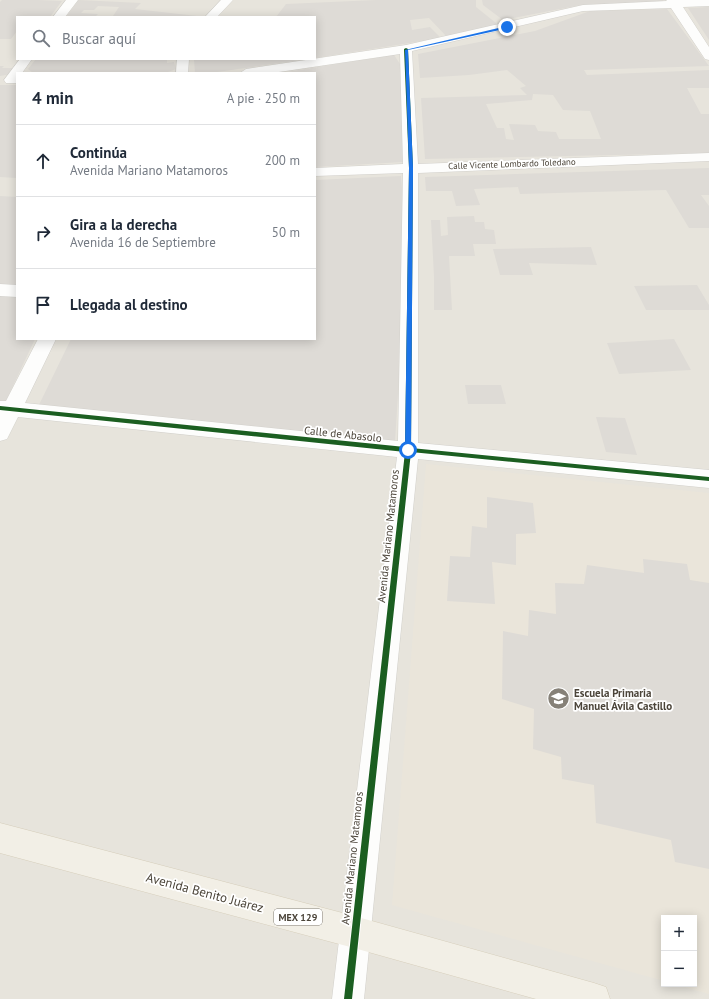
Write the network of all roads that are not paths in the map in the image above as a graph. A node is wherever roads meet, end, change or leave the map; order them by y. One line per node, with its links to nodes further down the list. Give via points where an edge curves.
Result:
1 (72, 0): 6 (street)
2 (216, 0): 7 (street)
3 (227, 0): 8 (street)
4 (674, 2): 5 (street); 9 (street, via 583,8); 10 (street)
5 (709, 3)
6 (60, 16)
7 (201, 16)
8 (212, 16)
9 (406, 50): 16 (street); 19 (street, Avenida Mariano Matamoros)
10 (709, 56)
11 (25, 60): 17 (street)
12 (176, 60): 14 (street)
13 (183, 60): 15 (street)
14 (176, 72)
15 (182, 72)
16 (253, 72)
17 (9, 81)
18 (709, 157): 19 (street, Calle Vicente Lombardo Toledano)
19 (411, 168): 20 (street, Calle Vicente Lombardo Toledano); 26 (street, Avenida Mariano Matamoros)
20 (316, 172)
21 (0, 290): 22 (street)
22 (16, 291)
23 (46, 340): 24 (street)
24 (6, 408): 25 (street); 26 (street, Calle de Abasolo)
25 (0, 433)
26 (408, 450): 27 (street, Calle de Abasolo); 29 (street, Avenida Mariano Matamoros)
27 (709, 479)
28 (0, 838): 29 (main road, Avenida Benito Juárez / MEX 129)
29 (354, 932): 30 (street, Avenida Mariano Matamoros); 31 (main road, Avenida Benito Juárez / MEX 129)
30 (348, 999)
31 (594, 999)

